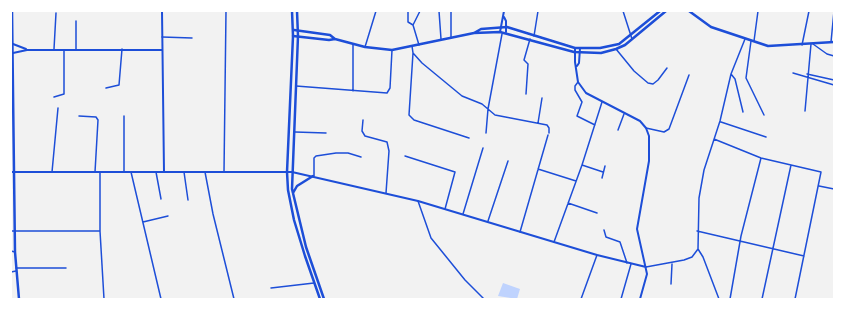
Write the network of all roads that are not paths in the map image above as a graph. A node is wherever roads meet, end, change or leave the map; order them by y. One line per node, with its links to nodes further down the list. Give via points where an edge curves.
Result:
1 (12, 11): 46 (main road)
2 (162, 11): 36 (main road)
3 (226, 11): 122 (street)
4 (287, 11): 5 (street)
5 (292, 11): 27 (main road)
6 (297, 11): 28 (main road)
7 (376, 11): 52 (street)
8 (408, 11): 24 (street, via 408,22)
9 (420, 11): 24 (street)
10 (439, 11): 43 (street)
11 (451, 11): 38 (street)
12 (504, 11): 22 (main road)
13 (538, 11): 34 (street)
14 (623, 11): 35 (street)
15 (660, 11): 35 (main road)
16 (666, 11): 41 (main road)
17 (690, 11): 42 (main road, via 710,27)
18 (758, 11): 44 (street)
19 (809, 11): 48 (street)
20 (834, 11): 45 (street)
21 (56, 13): 55 (street)
22 (504, 17): 25 (main road); 26 (main road)
23 (76, 21): 57 (street)
24 (413, 25): 50 (street)
25 (501, 27): 26 (main road); 29 (main road); 31 (main road, via 481,29)
26 (507, 28): 30 (main road); 34 (main road)
27 (294, 30): 28 (main road); 32 (main road)
28 (298, 31): 33 (main road); 39 (main road, via 330,35)
29 (501, 32): 30 (main road); 31 (main road); 84 (street)
30 (506, 32): 40 (main road)
31 (474, 33): 38 (main road)
32 (293, 36): 33 (main road); 123 (main road)
33 (298, 36): 39 (main road); 76 (main road)
34 (534, 36): 53 (main road)
35 (631, 36): 41 (street); 61 (main road, via 614,46)
36 (162, 37): 37 (street); 59 (main road)
37 (192, 38)
38 (451, 38): 43 (main road)
39 (335, 39): 47 (main road)
40 (530, 39): 64 (main road); 79 (street, via 524,60 528,64)
41 (632, 39): 62 (main road)
42 (745, 39): 44 (main road); 70 (street)
43 (441, 40): 50 (main road)
44 (753, 41): 48 (main road, via 768,46); 88 (street, via 746,78)
45 (832, 42): 49 (main road)
46 (13, 44): 54 (main road); 63 (main road)
47 (353, 44): 52 (main road); 78 (street)
48 (802, 44): 49 (main road)
49 (812, 44): 66 (street); 72 (street)
50 (419, 45): 51 (main road)
51 (412, 46): 60 (main road); 65 (street)
52 (365, 47): 60 (main road)
53 (574, 48): 61 (main road); 64 (main road)
54 (27, 50): 55 (main road); 63 (main road)
55 (54, 50): 56 (main road)
56 (64, 50): 57 (main road); 80 (street, via 64,94)
57 (76, 50): 58 (main road)
58 (122, 50): 59 (main road); 77 (street, via 119,85)
59 (162, 50): 119 (main road)
60 (392, 50): 78 (street, via 389,92)
61 (580, 50): 62 (main road, via 601,53); 64 (main road); 67 (main road)
62 (616, 50): 68 (street, via 634,72 648,83 653,84)
63 (12, 51): 112 (main road)
64 (574, 52): 67 (main road)
65 (413, 53): 84 (street, via 462,96); 101 (street, via 410,115 414,120)
66 (834, 56)
67 (577, 66): 74 (main road)
68 (667, 68)
69 (793, 73): 72 (street)
70 (731, 74): 87 (street, via 735,79); 92 (street)
71 (689, 75): 95 (street, via 670,129 664,132)
72 (807, 76): 73 (street); 75 (street); 85 (street)
73 (834, 80)
74 (578, 82): 82 (main road, via 586,93); 94 (street, via 575,90 582,102 578,119)
75 (834, 85)
76 (296, 86): 78 (street); 97 (main road)
77 (106, 88)
78 (353, 91)
79 (526, 94)
80 (54, 97)
81 (542, 98): 93 (street)
82 (602, 102): 86 (main road); 94 (street)
83 (58, 108): 113 (street)
84 (488, 109): 93 (street, via 495,115); 99 (street)
85 (805, 111)
86 (625, 112): 95 (main road); 96 (street)
87 (743, 112)
88 (764, 115)
89 (79, 116): 114 (street, via 96,117 98,120)
90 (124, 116): 116 (street)
91 (363, 120): 131 (street, via 362,131 365,136 387,142 389,151)
92 (720, 121): 100 (street); 102 (street)
93 (538, 124): 111 (street, via 549,128)
94 (595, 126): 108 (street)
95 (646, 128): 160 (main road, via 650,142 649,160 637,234)
96 (618, 130)
97 (294, 132): 98 (street); 124 (main road)
98 (326, 134)
99 (486, 134)
100 (766, 137)
101 (469, 138)
102 (714, 140): 106 (street); 146 (street, via 704,170)
103 (483, 148): 139 (street)
104 (405, 156): 137 (street, via 455,172)
105 (361, 157): 126 (street, via 348,153 316,156)
106 (761, 158): 109 (street); 149 (street)
107 (508, 161): 141 (street)
108 (582, 165): 125 (street); 128 (street)
109 (791, 165): 129 (street, via 821,172); 151 (street)
110 (605, 166): 125 (street)
111 (538, 169): 128 (street); 148 (street)
112 (12, 172): 113 (main road); 147 (main road)
113 (52, 172): 114 (main road)
114 (95, 172): 115 (main road)
115 (100, 172): 116 (main road); 145 (street)
116 (124, 172): 117 (main road)
117 (131, 172): 118 (main road); 142 (street)
118 (156, 172): 119 (main road); 133 (street)
119 (164, 172): 120 (main road)
120 (184, 172): 121 (main road); 134 (street)
121 (205, 172): 122 (main road); 170 (street)
122 (224, 172): 123 (main road)
123 (287, 172): 124 (main road); 164 (main road, via 294,220)
124 (292, 172): 126 (main road); 132 (main road)
125 (603, 172): 127 (street)
126 (313, 176): 131 (main road); 132 (main road, via 297,186)
127 (602, 178)
128 (576, 181): 136 (street)
129 (819, 186): 130 (street); 156 (street)
130 (834, 189)
131 (386, 192): 135 (main road)
132 (293, 194): 172 (main road, via 306,247)
133 (161, 200)
134 (188, 200)
135 (418, 201): 137 (main road); 173 (street, via 431,238)
136 (568, 203): 138 (street); 150 (street)
137 (445, 209): 139 (main road)
138 (597, 213)
139 (463, 214): 141 (main road)
140 (168, 216): 142 (street)
141 (488, 221): 148 (main road)
142 (143, 222): 169 (street)
143 (604, 230): 157 (street, via 606,237 620,242)
144 (11, 231): 147 (street)
145 (100, 231): 147 (street); 168 (street)
146 (697, 231): 149 (street); 152 (street)
147 (15, 232): 154 (main road)
148 (520, 232): 150 (main road)
149 (741, 240): 151 (street); 178 (street)
150 (554, 242): 155 (main road)
151 (772, 248): 156 (street); 179 (street)
152 (698, 249): 159 (street, via 692,257); 177 (street)
153 (11, 251): 154 (street)
154 (15, 252): 162 (main road)
155 (597, 255): 157 (main road); 174 (street)
156 (804, 256): 180 (street)
157 (627, 263): 158 (main road)
158 (631, 264): 160 (main road); 175 (street)
159 (672, 264): 160 (street); 165 (street)
160 (646, 267): 176 (main road, via 648,274)
161 (66, 268): 162 (street)
162 (16, 270): 163 (street); 167 (main road)
163 (11, 272)
164 (314, 283): 166 (street); 171 (main road)
165 (671, 284)
166 (271, 288)
167 (19, 299)
168 (104, 299)
169 (161, 299)
170 (234, 299)
171 (320, 299)
172 (324, 299)
173 (484, 299)
174 (581, 299)
175 (621, 299)
176 (640, 299)
177 (719, 299)
178 (730, 299)
179 (762, 299)
180 (795, 299)

